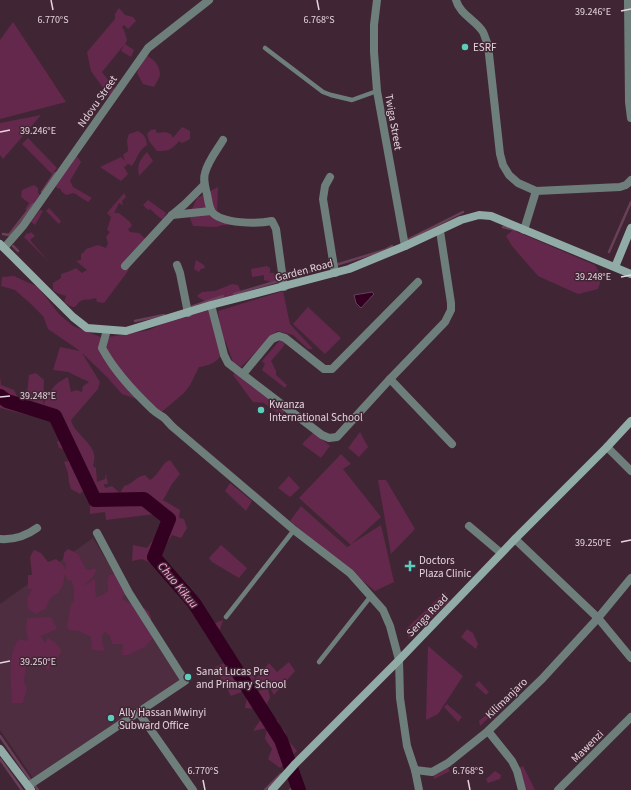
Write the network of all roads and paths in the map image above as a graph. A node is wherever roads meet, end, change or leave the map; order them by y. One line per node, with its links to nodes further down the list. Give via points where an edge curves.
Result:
1 (209, 0): 18 (street, Ndovu Street, via 148,48 23,226)
2 (377, 0): 6 (street, Twiga Street, via 374,25)
3 (456, 0): 12 (street, via 462,12 483,32 488,45 503,165 509,176)
4 (628, 0): 7 (street)
5 (265, 48): 6 (lane, via 331,96 352,100)
6 (377, 91): 19 (street, Twiga Street)
7 (631, 118)
8 (223, 140): 11 (street, via 205,172)
9 (330, 178): 23 (street, via 325,186 323,198)
10 (631, 180): 12 (street, via 620,187)
11 (204, 185): 13 (street); 14 (street)
12 (536, 191): 16 (street)
13 (211, 211): 14 (street); 26 (street, via 227,220 239,222 272,220 276,229)
14 (172, 215): 21 (street)
15 (631, 228): 22 (street)
16 (524, 230): 17 (street, Garden Road, via 491,216 479,215 461,220); 22 (street, Garden Road)
17 (440, 231): 19 (street, Garden Road); 31 (street, via 450,303 449,316)
18 (2, 246): 29 (street, Garden Road, via 73,317 88,328)
19 (406, 246): 23 (street, Garden Road, via 349,270)
20 (176, 265): 28 (street)
21 (125, 266)
22 (615, 267): 24 (street, Garden Road)
23 (335, 273): 26 (street, Garden Road)
24 (631, 274)
25 (418, 282): 30 (street, via 332,369 324,369 279,336 272,339)
26 (284, 287): 27 (street, Garden Road)
27 (211, 305): 28 (street, Garden Road); 30 (street, via 226,359)
28 (188, 312): 29 (street, Garden Road, via 126,331)
29 (107, 330): 38 (street, via 102,348 110,364 124,381 158,415 164,417)
30 (243, 374): 31 (street, via 329,438 340,435)
31 (390, 379): 33 (street)
32 (631, 421): 34 (street, Senga Road)
33 (452, 444)
34 (607, 447): 35 (street); 41 (street, Senga Road)
35 (631, 471)
36 (469, 526): 42 (street)
37 (38, 528): 40 (street, via 15,539)
38 (294, 530): 44 (street, via 350,573); 45 (lane)
39 (97, 533): 50 (street, via 129,593 185,681)
40 (0, 539)
41 (515, 539): 42 (street, Senga Road); 46 (street)
42 (501, 553): 48 (street, Senga Road)
43 (631, 578): 46 (street, Kilimanjaro)
44 (371, 596): 48 (street, via 387,617); 49 (lane)
45 (226, 617)
46 (598, 618): 47 (street); 52 (street, Kilimanjaro, via 542,679)
47 (631, 658)
48 (399, 660): 54 (street, via 401,705 407,746); 57 (street, Senga Road)
49 (319, 662)
50 (139, 713): 55 (street); 56 (street)
51 (631, 717): 60 (street, Mawenzi)
52 (488, 731): 54 (street, Kilimanjaro, via 448,763 432,772); 59 (street, via 512,761)
53 (0, 749): 55 (street)
54 (415, 770): 58 (street)
55 (30, 788)
56 (193, 790)
57 (272, 790)
58 (419, 790)
59 (522, 790)
60 (558, 790)

